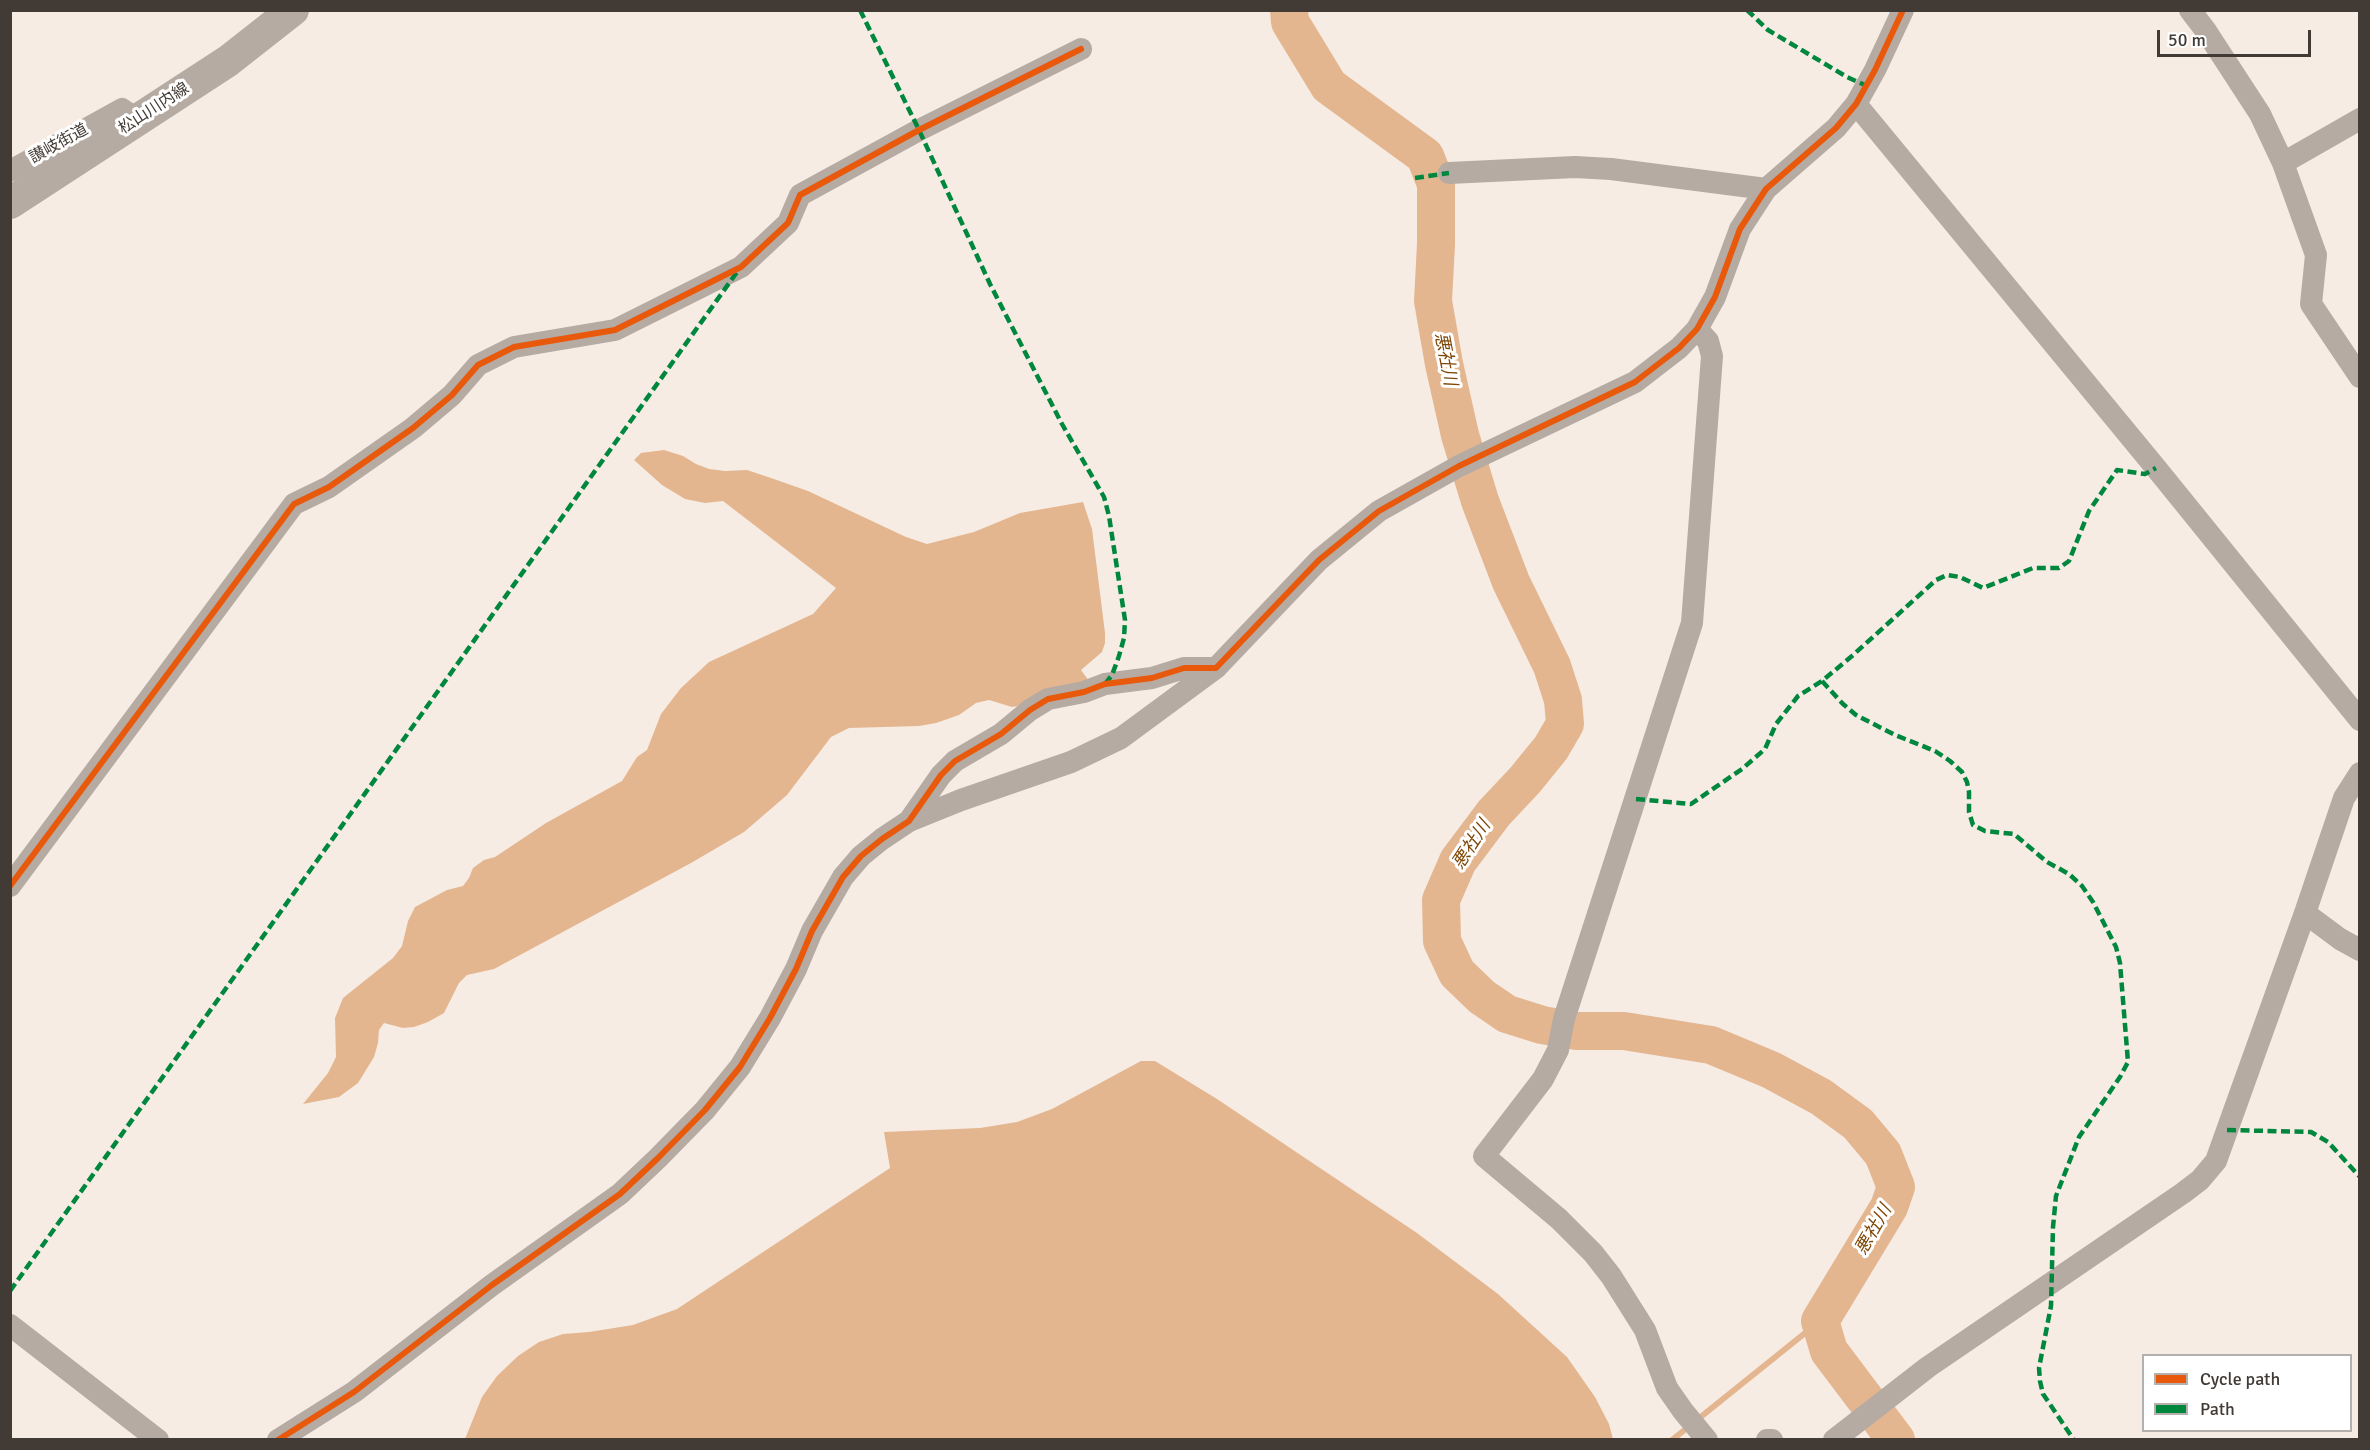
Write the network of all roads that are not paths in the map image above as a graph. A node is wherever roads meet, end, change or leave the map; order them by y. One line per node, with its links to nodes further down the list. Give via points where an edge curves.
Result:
1 (292, 10): 7 (main road, 松山川内線, via 228,61)
2 (1903, 10): 5 (street)
3 (2190, 10): 8 (street, via 2260,114)
4 (1081, 49): 20 (street, via 800,195 788,223 741,267 615,330 514,347 478,365 413,428 329,487 294,504)
5 (1856, 104): 11 (street, via 1836,128); 17 (street)
6 (2360, 119): 8 (street)
7 (138, 120): 9 (street, 讃岐街道, via 122,109); 12 (main road, 松山川内線)
8 (2283, 163): 14 (street, via 2316,255 2311,304)
9 (10, 171)
10 (1449, 173): 11 (street, via 1575,167)
11 (1766, 189): 13 (street, via 1740,229 1715,297)
12 (10, 203)
13 (1697, 329): 16 (street, via 1635,382 1480,455 1379,511 1318,560); 24 (street, via 1708,341 1712,356 1692,623 1564,1019 1558,1050 1543,1079 1484,1156 1593,1253 1645,1330 1667,1388)
14 (2352, 350): 15 (street)
15 (2360, 377)
16 (1216, 668): 19 (street, via 1120,738 1071,762); 19 (street, via 1184,668 1048,699 1001,734 956,760)
17 (2360, 720)
18 (2360, 773): 21 (street, via 2344,798)
19 (909, 821): 26 (street, via 861,856 843,877 740,1066 705,1110 658,1158 620,1194 483,1292 354,1392)
20 (10, 886)
21 (2305, 912): 22 (street); 27 (street, via 2216,1161 2200,1180 1928,1367)
22 (2360, 950)
23 (10, 1325): 25 (street)
24 (1698, 1429)
25 (158, 1440)
26 (278, 1440)
27 (1834, 1440)

